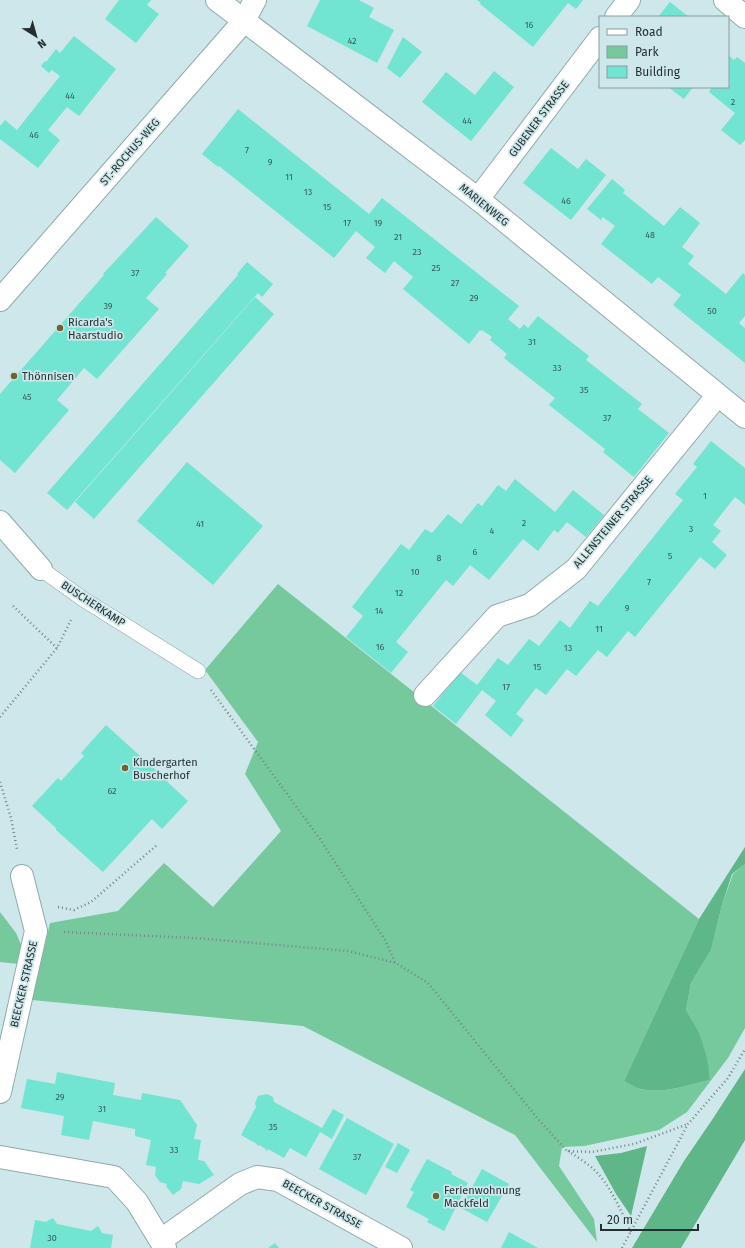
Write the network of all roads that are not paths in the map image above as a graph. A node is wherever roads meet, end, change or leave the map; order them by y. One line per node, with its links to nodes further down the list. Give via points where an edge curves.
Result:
1 (218, 0): 7 (street, MARIENWEG)
2 (255, 0): 7 (street, ST.-ROCHUS-WEG)
3 (629, 0): 5 (street)
4 (725, 0): 6 (street)
5 (617, 16)
6 (745, 16)
7 (244, 21): 9 (street, MARIENWEG); 10 (street, ST.-ROCHUS-WEG)
8 (599, 39): 9 (street, GUBENER STRASSE)
9 (478, 199): 11 (street, MARIENWEG)
10 (0, 300)
11 (717, 396): 12 (street, MARIENWEG); 16 (street, ALLENSTEINER STRASSE, via 576,569 530,605 497,616)
12 (745, 417)
13 (0, 522): 14 (street, BUSCHERKAMP)
14 (41, 569): 15 (lane, BUSCHERKAMP)
15 (198, 671)
16 (425, 695)
17 (22, 876): 18 (street, BEECKER STRASSE, via 36,931)
18 (0, 1092)
19 (0, 1157): 20 (street, BEECKER STRASSE, via 114,1177 137,1202)
20 (163, 1244): 21 (street, BEECKER STRASSE, via 240,1184 258,1177 278,1180)
21 (401, 1248)

